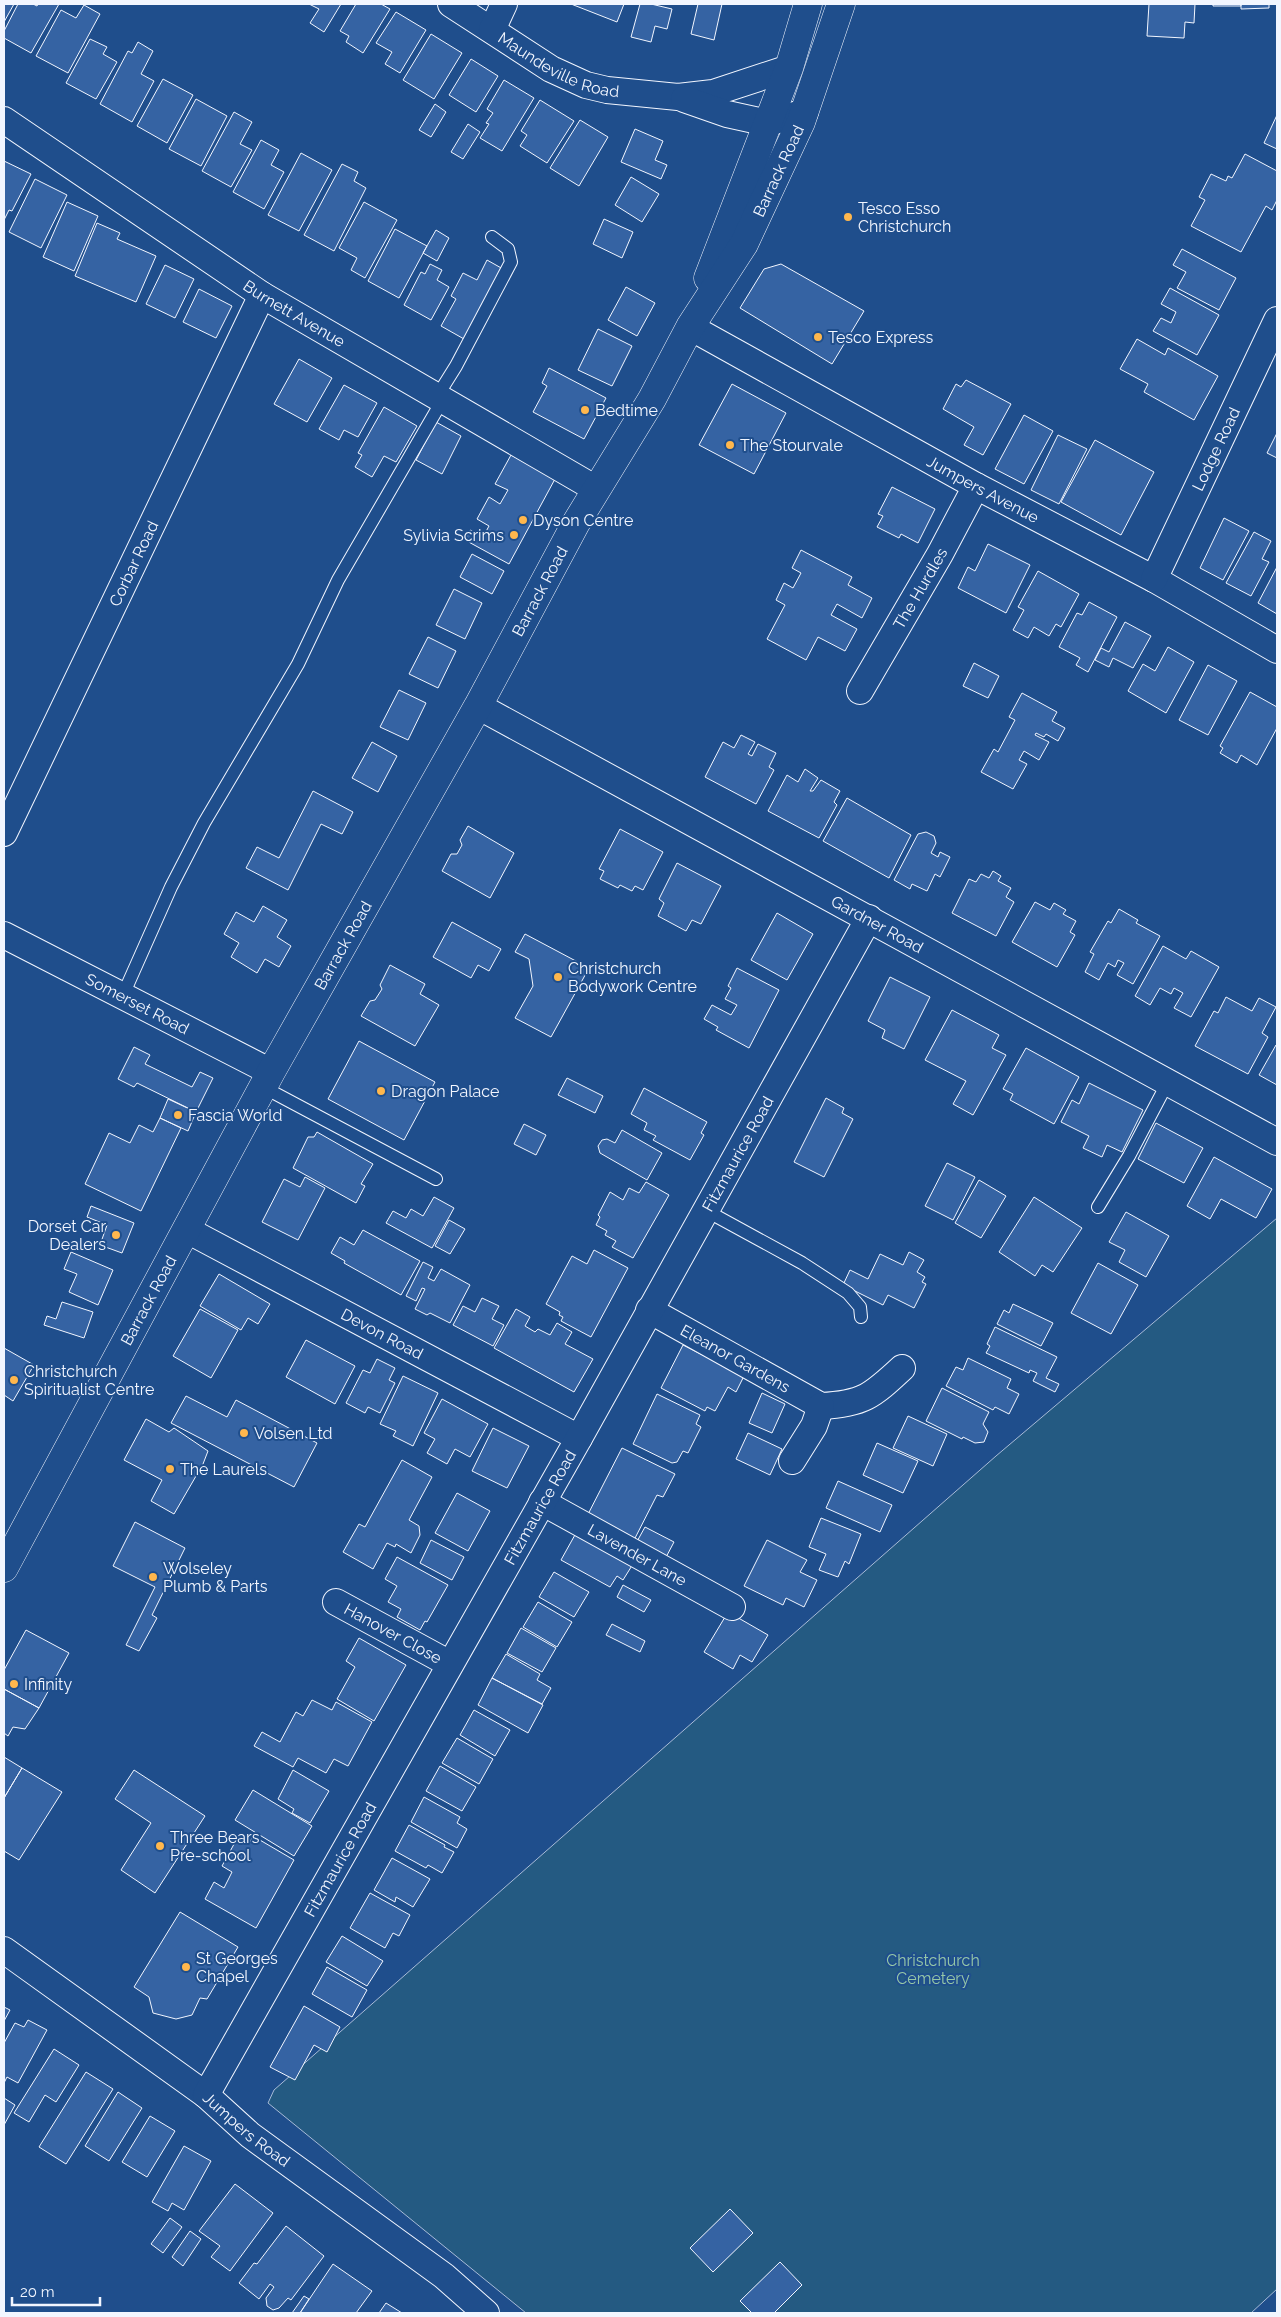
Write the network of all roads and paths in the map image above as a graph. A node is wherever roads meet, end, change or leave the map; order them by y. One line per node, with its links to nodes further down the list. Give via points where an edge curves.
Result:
1 (450, 4): 5 (street, Maundeville Road)
2 (504, 4): 5 (street)
3 (808, 4): 6 (main road, Barrack Road)
4 (841, 4): 8 (main road, Barrack Road)
5 (492, 30): 7 (street, Maundeville Road, via 551,69 586,85)
6 (789, 68): 7 (street, Maundeville Road, via 713,93); 10 (main road, Barrack Road)
7 (678, 97): 10 (street, Maundeville Road, via 727,114)
8 (805, 112): 10 (street, Maundeville Road); 14 (main road, Barrack Road, via 744,244)
9 (4, 120): 12 (street, Burnett Avenue)
10 (768, 123): 14 (main road, Barrack Road)
11 (492, 237): 15 (lane, via 508,249 511,262)
12 (262, 295): 15 (street, Burnett Avenue); 22 (street, Corbar Road)
13 (1277, 320): 18 (street, Lodge Road)
14 (690, 326): 16 (street, Jumpers Avenue); 17 (main road, Barrack Road, via 652,399)
15 (439, 399): 17 (street, Burnett Avenue); 25 (lane, via 338,580 298,664 170,887)
16 (976, 486): 18 (street, Jumpers Avenue); 20 (street, The Hurdles)
17 (596, 489): 21 (main road, Barrack Road)
18 (1154, 579): 19 (street, Jumpers Avenue)
19 (1277, 650)
20 (860, 691)
21 (478, 706): 23 (street, Gardner Road); 26 (main road, Barrack Road)
22 (4, 832)
23 (869, 918): 27 (street, Gardner Road); 31 (street, Fitzmaurice Road)
24 (4, 934): 25 (street, Somerset Road)
25 (122, 996): 26 (street, Somerset Road)
26 (267, 1080): 29 (lane); 32 (main road, Barrack Road)
27 (1168, 1082): 28 (street, Gardner Road); 30 (lane)
28 (1277, 1142)
29 (436, 1178)
30 (1098, 1207)
31 (705, 1210): 33 (street, Fitzmaurice Road); 34 (lane, via 848,1293 860,1308)
32 (187, 1230): 37 (street, Devon Road); 40 (main road, Barrack Road)
33 (649, 1310): 36 (street, Eleanor Gardens); 37 (street, Fitzmaurice Road)
34 (861, 1317)
35 (902, 1368): 36 (street, via 876,1392 848,1405)
36 (821, 1406): 38 (street, via 814,1426)
37 (579, 1438): 39 (street, Fitzmaurice Road)
38 (792, 1461)
39 (542, 1502): 42 (street, Lavender Lane); 43 (street, Fitzmaurice Road)
40 (4, 1568)
41 (336, 1602): 43 (street, Hanover Close)
42 (732, 1607)
43 (450, 1664): 45 (street, Fitzmaurice Road)
44 (4, 1950): 45 (street, Jumpers Road)
45 (206, 2094): 46 (street, Jumpers Road, via 250,2135 444,2276)
46 (486, 2313)

